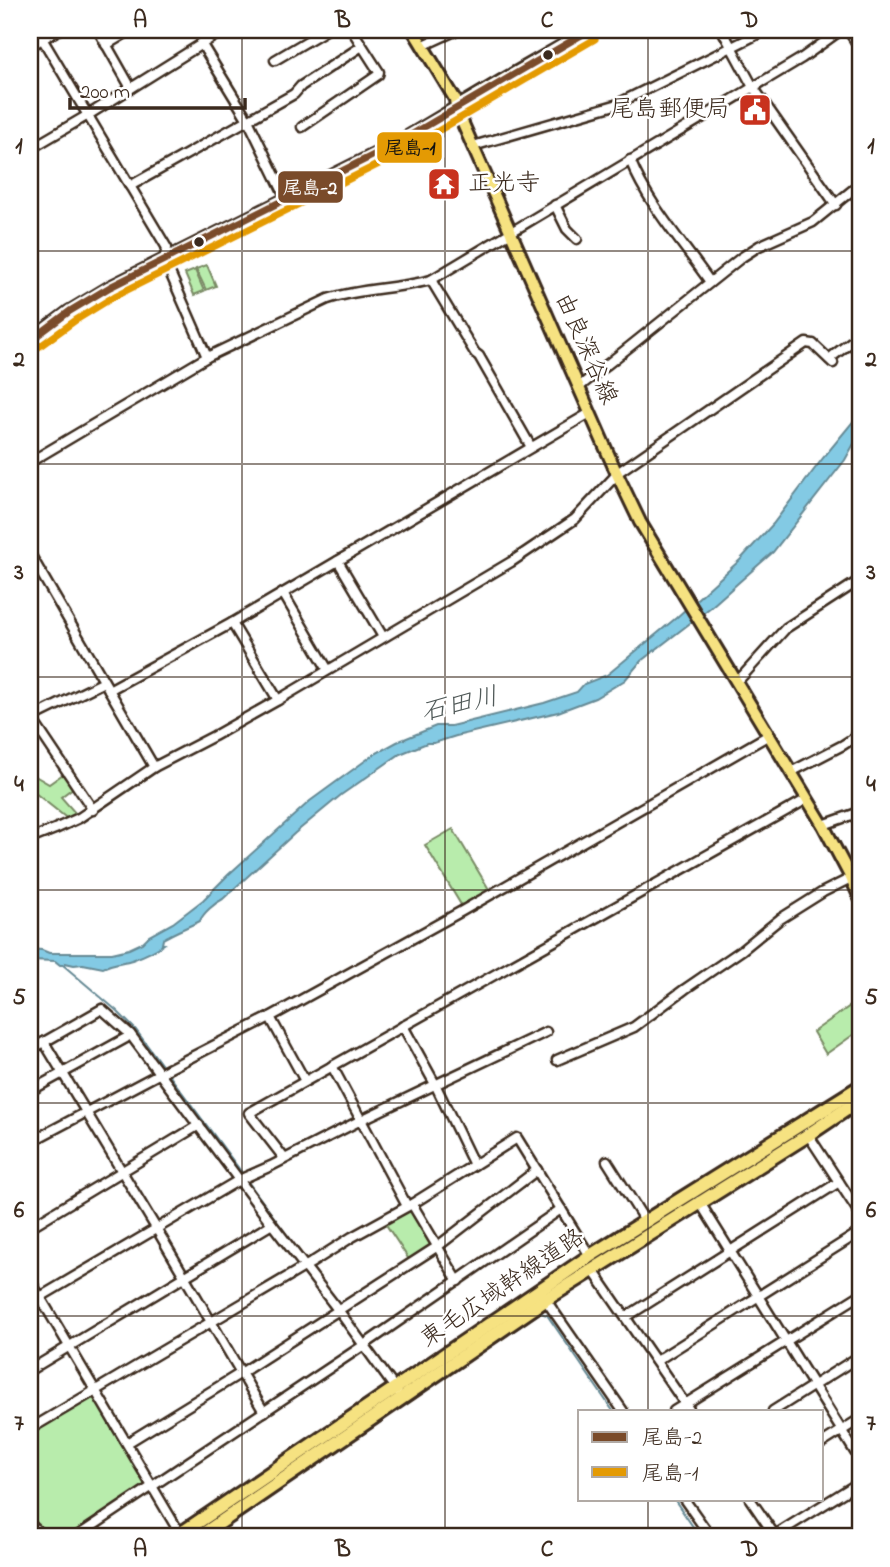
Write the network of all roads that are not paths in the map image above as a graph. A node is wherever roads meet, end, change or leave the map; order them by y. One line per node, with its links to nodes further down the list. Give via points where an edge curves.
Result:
1 (37, 30): 15 (street)
2 (58, 30): 15 (street)
3 (98, 30): 17 (street)
4 (131, 30): 17 (street)
5 (224, 30): 16 (street)
6 (326, 30): 23 (street)
7 (353, 30): 19 (street)
8 (413, 30): 20 (main road, 由良深谷線)
9 (457, 30): 20 (street)
10 (590, 30): 26 (main road)
11 (722, 30): 21 (street)
12 (766, 30): 21 (street)
13 (841, 30): 24 (street)
14 (848, 30): 22 (street)
15 (42, 39): 18 (street); 27 (street)
16 (201, 44): 25 (street); 28 (street)
17 (106, 45): 25 (street)
18 (30, 46)
19 (362, 46): 28 (street); 29 (street, via 378,75)
20 (422, 46): 26 (main road, 由良深谷線)
21 (731, 47): 24 (street); 31 (street, via 615,106)
22 (860, 48)
23 (275, 60)
24 (753, 87): 33 (street); 38 (street)
25 (131, 88): 27 (street)
26 (456, 108): 31 (main road, 由良深谷線); 36 (main road)
27 (88, 115): 32 (street); 35 (street)
28 (248, 120): 35 (street); 36 (street)
29 (302, 127)
30 (30, 136): 32 (street)
31 (473, 146): 39 (main road, 由良深谷線)
32 (32, 147)
33 (630, 160): 37 (street); 43 (street, via 655,208)
34 (860, 184): 38 (street)
35 (130, 186): 41 (street, via 167,248)
36 (287, 200): 41 (main road)
37 (555, 205): 39 (street); 40 (street)
38 (836, 205): 43 (street, via 813,222 751,251)
39 (511, 234): 42 (street); 47 (main road, 由良深谷線)
40 (577, 239)
41 (164, 259): 45 (main road, via 90,299); 46 (street)
42 (431, 280): 46 (street, via 344,293); 49 (street)
43 (710, 282): 47 (street)
44 (860, 335): 51 (street, via 831,361 806,343)
45 (30, 341)
46 (207, 356): 50 (street)
47 (579, 387): 48 (main road, 由良深谷線)
48 (590, 413): 49 (street); 51 (main road, 由良深谷線)
49 (531, 447): 53 (street)
50 (30, 462)
51 (617, 474): 57 (street, via 575,519); 59 (main road, 由良深谷線, via 640,522)
52 (30, 554): 60 (street)
53 (338, 561): 55 (street); 57 (street)
54 (860, 580): 59 (street, via 786,628)
55 (283, 593): 56 (street); 58 (street)
56 (232, 623): 60 (street); 61 (street)
57 (383, 637): 58 (street)
58 (328, 670): 61 (street)
59 (737, 682): 64 (main road)
60 (107, 686): 62 (street); 65 (street)
61 (278, 700): 65 (street)
62 (31, 717): 68 (street)
63 (860, 734): 66 (street)
64 (769, 735): 66 (main road); 74 (street)
65 (154, 767): 68 (street)
66 (790, 772): 67 (main road)
67 (807, 799): 70 (main road); 75 (street)
68 (93, 810): 71 (street)
69 (860, 812): 70 (street)
70 (823, 825): 72 (main road)
71 (30, 839)
72 (851, 878): 73 (main road); 80 (street, via 780,919 634,1027)
73 (860, 898)
74 (270, 1017): 82 (street); 84 (street)
75 (403, 1026): 81 (street); 85 (street)
76 (546, 1032): 85 (street)
77 (130, 1034): 78 (street, via 102,1009); 82 (street); 83 (street)
78 (44, 1042): 79 (street); 83 (street)
79 (30, 1050)
80 (557, 1060)
81 (332, 1066): 84 (street); 90 (street)
82 (164, 1071): 89 (street); 91 (street)
83 (63, 1073): 87 (street); 89 (street)
84 (305, 1081): 94 (street, via 249,1112)
85 (435, 1084): 90 (street); 96 (street)
86 (860, 1087): 92 (highway, 東毛広域幹線道路)
87 (30, 1091)
88 (860, 1100): 92 (highway, 東毛広域幹線道路)
89 (87, 1111): 93 (street); 98 (street)
90 (361, 1120): 94 (street); 103 (street)
91 (200, 1125): 98 (street); 99 (street)
92 (805, 1130): 100 (street); 101 (highway, 東毛広域幹線道路); 102 (highway, 東毛広域幹線道路)
93 (30, 1142)
94 (284, 1158): 99 (street)
95 (607, 1161): 106 (street)
96 (474, 1165): 97 (street, via 517,1138); 103 (street)
97 (537, 1170): 104 (street); 111 (street)
98 (123, 1171): 108 (street); 109 (street)
99 (239, 1180): 107 (street); 109 (street)
100 (839, 1182): 105 (street); 112 (street)
101 (691, 1192): 102 (street); 106 (highway, 東毛広域幹線道路)
102 (701, 1202): 112 (street); 113 (highway, 東毛広域幹線道路)
103 (410, 1205): 111 (street); 114 (street)
104 (561, 1209): 113 (street); 117 (street)
105 (860, 1214)
106 (645, 1220): 113 (highway, 東毛広域幹線道路)
107 (271, 1224): 114 (street); 115 (street)
108 (30, 1227)
109 (156, 1228): 115 (street); 121 (street)
110 (860, 1231): 120 (street)
111 (438, 1246): 117 (street); 123 (street)
112 (730, 1250): 120 (street); 124 (street)
113 (591, 1262): 118 (highway, 東毛広域幹線道路); 124 (street)
114 (305, 1266): 123 (street); 125 (street)
115 (185, 1277): 125 (street); 128 (street)
116 (30, 1280): 121 (street)
117 (457, 1280): 127 (street)
118 (542, 1295): 135 (highway, 東毛広域幹線道路); 137 (street)
119 (860, 1295): 126 (street)
120 (758, 1296): 126 (street); 130 (street)
121 (40, 1298): 122 (street); 128 (street)
122 (30, 1304)
123 (339, 1311): 127 (street); 132 (street)
124 (625, 1317): 130 (street)
125 (211, 1321): 132 (street); 134 (street)
126 (786, 1341): 133 (street); 136 (street)
127 (364, 1345): 135 (street); 139 (street)
128 (69, 1347): 131 (street); 134 (street)
129 (860, 1356): 133 (street)
130 (656, 1361): 136 (street)
131 (30, 1370)
132 (241, 1373): 139 (street); 144 (street)
133 (814, 1385): 138 (street); 142 (street)
134 (94, 1390): 141 (street); 144 (street)
135 (398, 1393): 151 (highway, 東毛広域幹線道路); 155 (highway, 東毛広域幹線道路)
136 (688, 1408)
137 (623, 1410)
138 (776, 1410)
139 (264, 1412): 147 (street)
140 (860, 1419): 142 (street)
141 (30, 1429)
142 (842, 1430): 143 (street); 145 (street)
143 (824, 1442)
144 (127, 1443): 147 (street)
145 (860, 1460)
146 (860, 1482): 152 (street)
147 (151, 1487): 151 (street); 154 (street)
148 (685, 1500): 156 (street)
149 (751, 1500): 152 (street)
150 (30, 1524): 153 (street)
151 (180, 1536)
152 (776, 1536)
153 (44, 1537)
154 (76, 1537)
155 (199, 1537)
156 (710, 1537)

